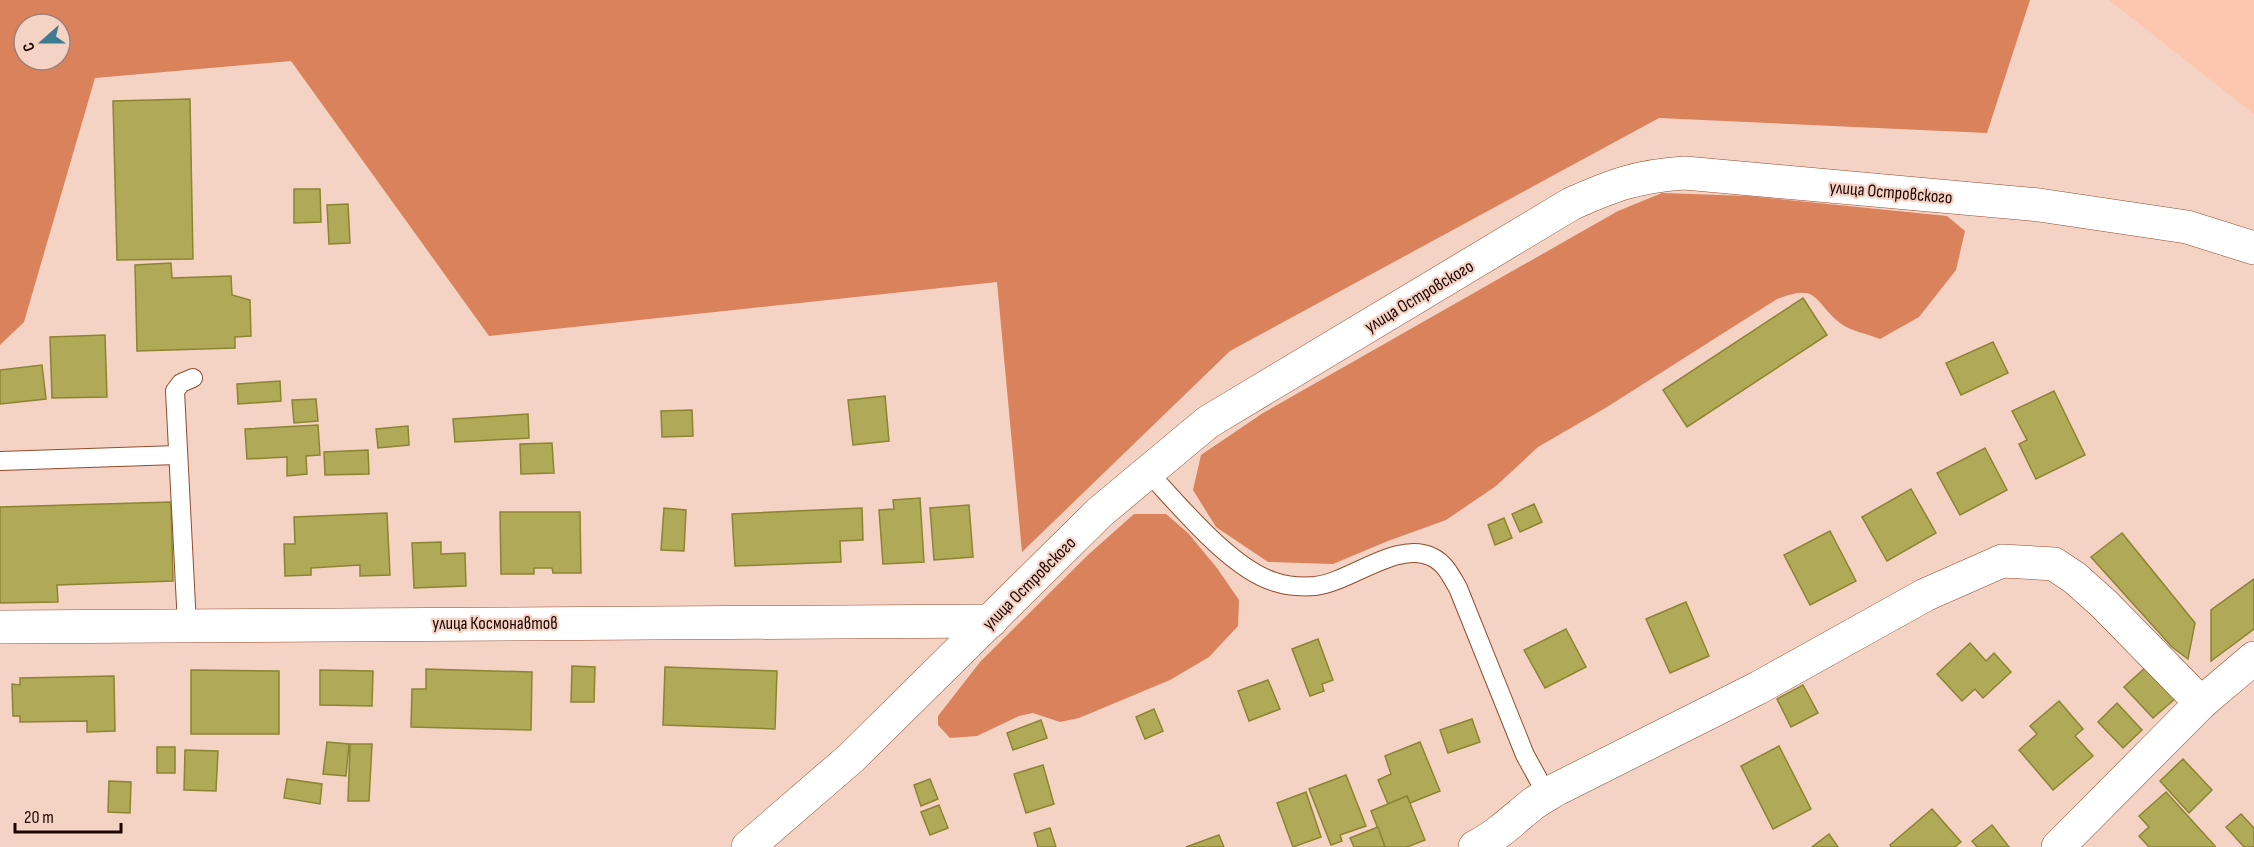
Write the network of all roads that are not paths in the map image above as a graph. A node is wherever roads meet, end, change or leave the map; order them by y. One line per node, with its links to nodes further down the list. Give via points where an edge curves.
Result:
1 (2254, 248): 5 (street, улица Островского, via 2187,227 2039,206 1685,173 1653,175 1614,185 1571,204 1208,422)
2 (194, 378): 3 (lane, via 181,382 175,391)
3 (177, 455): 4 (lane); 7 (lane)
4 (0, 461)
5 (1148, 472): 6 (street, улица Островского, via 1100,512); 11 (lane, via 1216,543 1244,567 1273,582 1317,586 1412,551 1434,557 1458,588 1526,756)
6 (991, 621): 7 (street, улица Космонавтов); 12 (street, улица Островского, via 851,758)
7 (187, 625): 8 (street, улица Космонавтов)
8 (0, 627)
9 (2254, 658): 10 (street)
10 (2201, 703): 11 (street, via 2075,578 2054,564 2002,561 1925,595 1758,688); 14 (street)
11 (1547, 795): 13 (street)
12 (748, 847)
13 (1475, 847)
14 (2058, 847)

